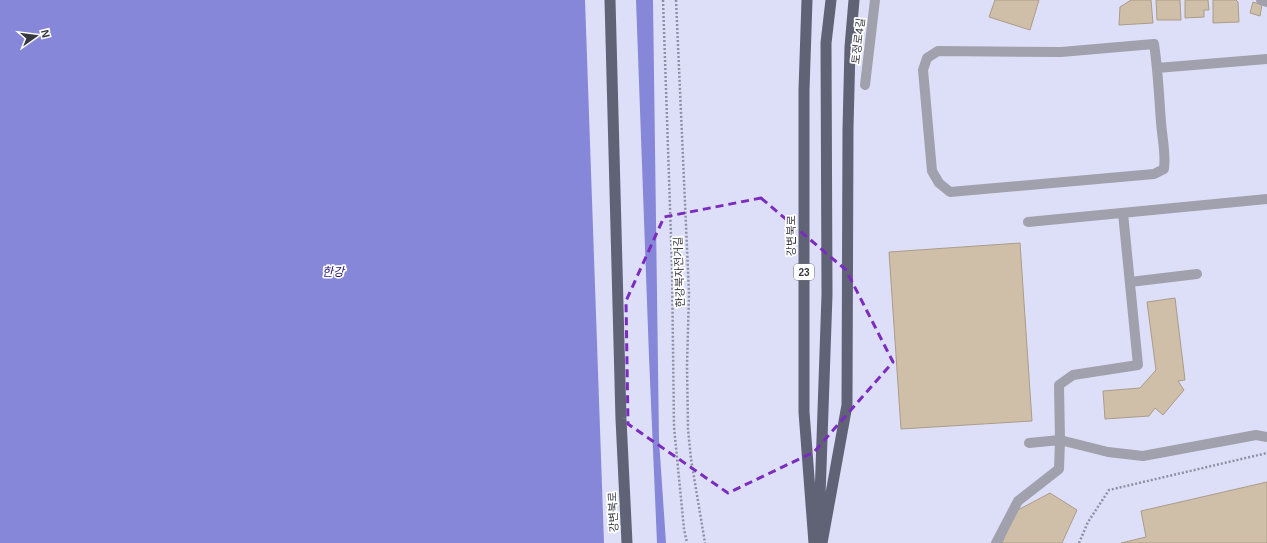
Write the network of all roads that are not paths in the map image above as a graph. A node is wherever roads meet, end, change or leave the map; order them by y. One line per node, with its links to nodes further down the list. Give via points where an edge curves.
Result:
1 (610, 0): 19 (highway, 강변북로, via 621,419)
2 (807, 0): 20 (highway, 강변북로 / 23, via 804,90 804,412)
3 (831, 0): 21 (highway, 23, via 826,43 827,295)
4 (854, 0): 21 (highway, via 848,130 848,405)
5 (874, 0): 10 (lane, 토정로4길)
6 (1261, 0): 7 (lane)
7 (1267, 2)
8 (1267, 59): 9 (lane)
9 (1158, 68): 9 (lane, via 1154,44 1061,52 938,51 927,58 923,70 932,170 939,183 950,192 1154,174 1164,169 1165,161)
10 (865, 85)
11 (1267, 199): 12 (lane)
12 (1123, 213): 13 (lane); 15 (lane)
13 (1028, 222)
14 (1197, 274): 15 (lane)
15 (1130, 282): 17 (lane, via 1138,365 1073,374 1059,385)
16 (1267, 437): 17 (lane, via 1256,435 1143,456 1108,452)
17 (1060, 440): 18 (lane); 22 (lane, via 1059,469 1018,501)
18 (1029, 443)
19 (627, 543)
20 (814, 543)
21 (820, 543)
22 (996, 543)

